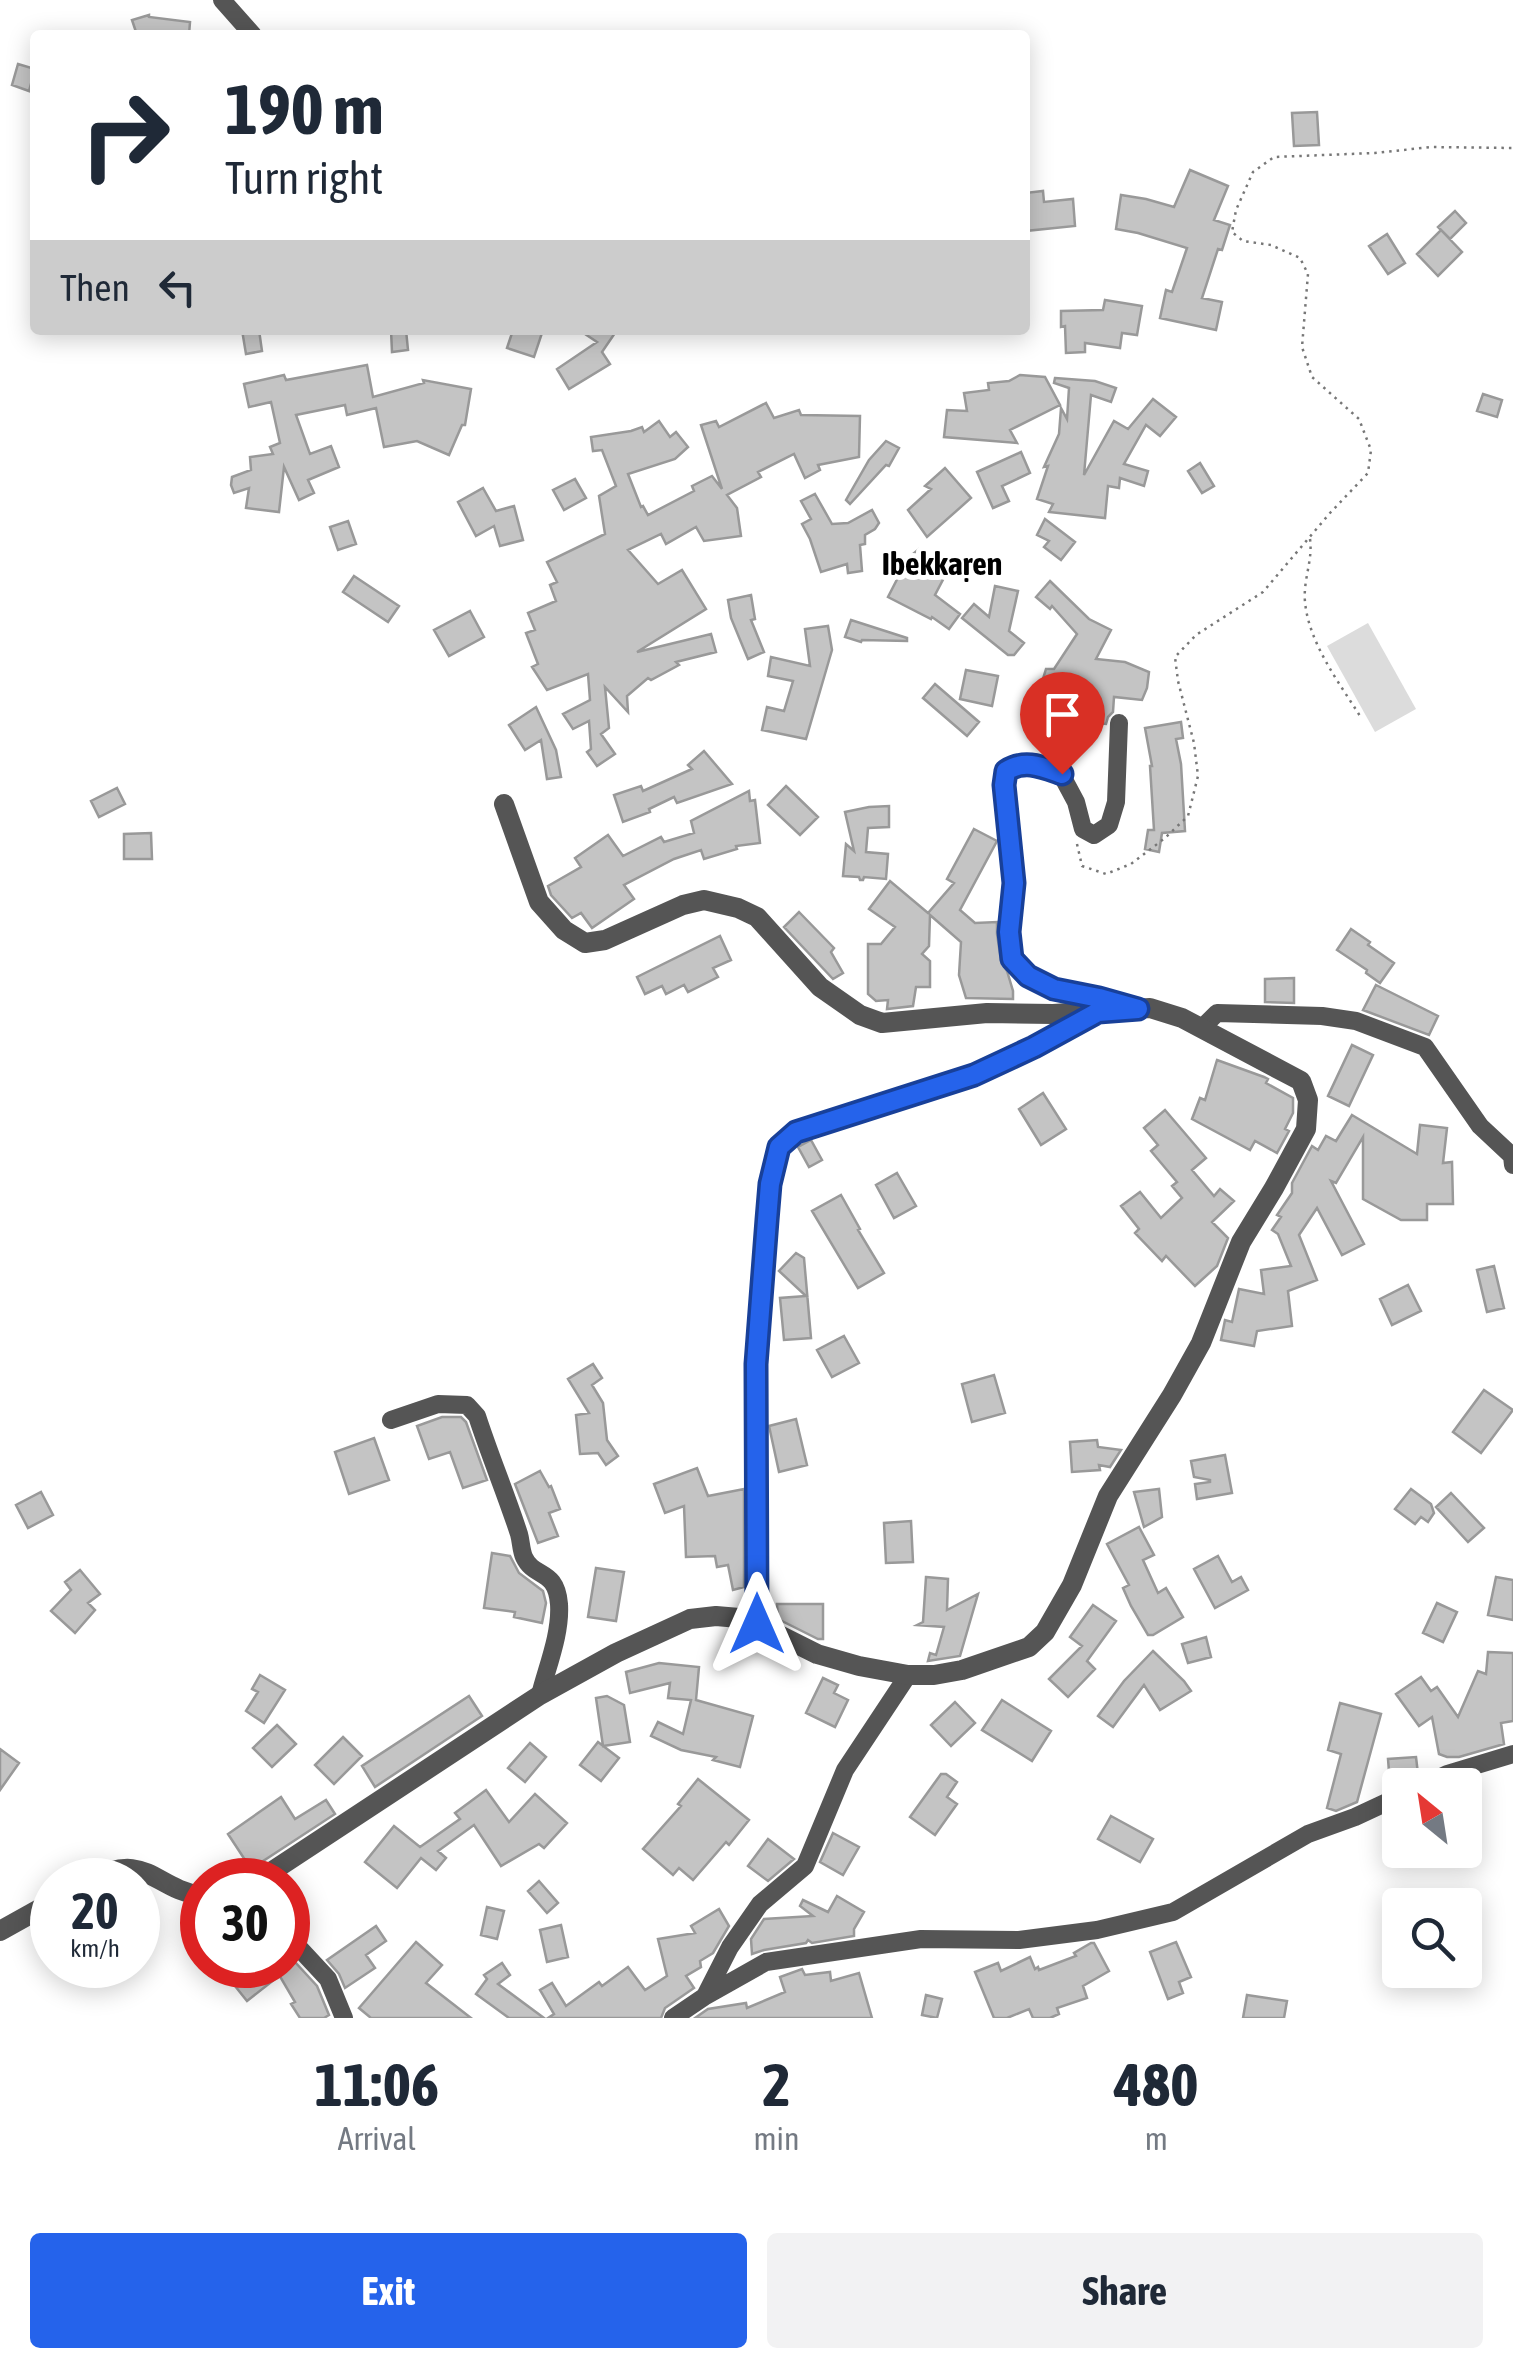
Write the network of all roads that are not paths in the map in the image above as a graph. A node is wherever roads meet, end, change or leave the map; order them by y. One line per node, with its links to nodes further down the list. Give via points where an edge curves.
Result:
1 (222, 0): 2 (street)
2 (249, 30)
3 (1119, 723): 5 (street, via 1116,802 1109,825 1094,835 1083,829 1062,774 1036,765 1006,771 1014,883 1009,932 1012,959 1028,976)
4 (504, 804): 6 (street, via 539,902 585,942 704,900 757,917 820,987 882,1023)
5 (1138, 1009): 6 (street); 7 (street)
6 (1098, 1012): 10 (street, via 974,1075 796,1132 779,1147 770,1184 756,1364)
7 (1202, 1028): 8 (street, via 1217,1013 1322,1016 1356,1020 1425,1047); 11 (street, via 1301,1081 1306,1129 1241,1242 1201,1342 1108,1496 1045,1632 1029,1647 962,1670)
8 (1513, 1165)
9 (391, 1420): 12 (street, via 438,1404 467,1405 477,1416 524,1556 532,1569 546,1573 559,1601)
10 (757, 1624): 11 (street, via 816,1654); 12 (street, via 690,1619)
11 (908, 1674): 20 (street, via 845,1770 805,1866 760,1904)
12 (540, 1695): 16 (street)
13 (1513, 1754): 14 (street)
14 (1467, 1768)
15 (1382, 1804): 20 (street, via 1308,1834 1173,1912 1019,1940 921,1940 766,1962)
16 (292, 1858)
17 (30, 1914): 18 (street)
18 (0, 1931)
19 (310, 1960): 21 (street, via 328,1979)
20 (704, 1997): 22 (street)
21 (344, 2018)
22 (674, 2018)

